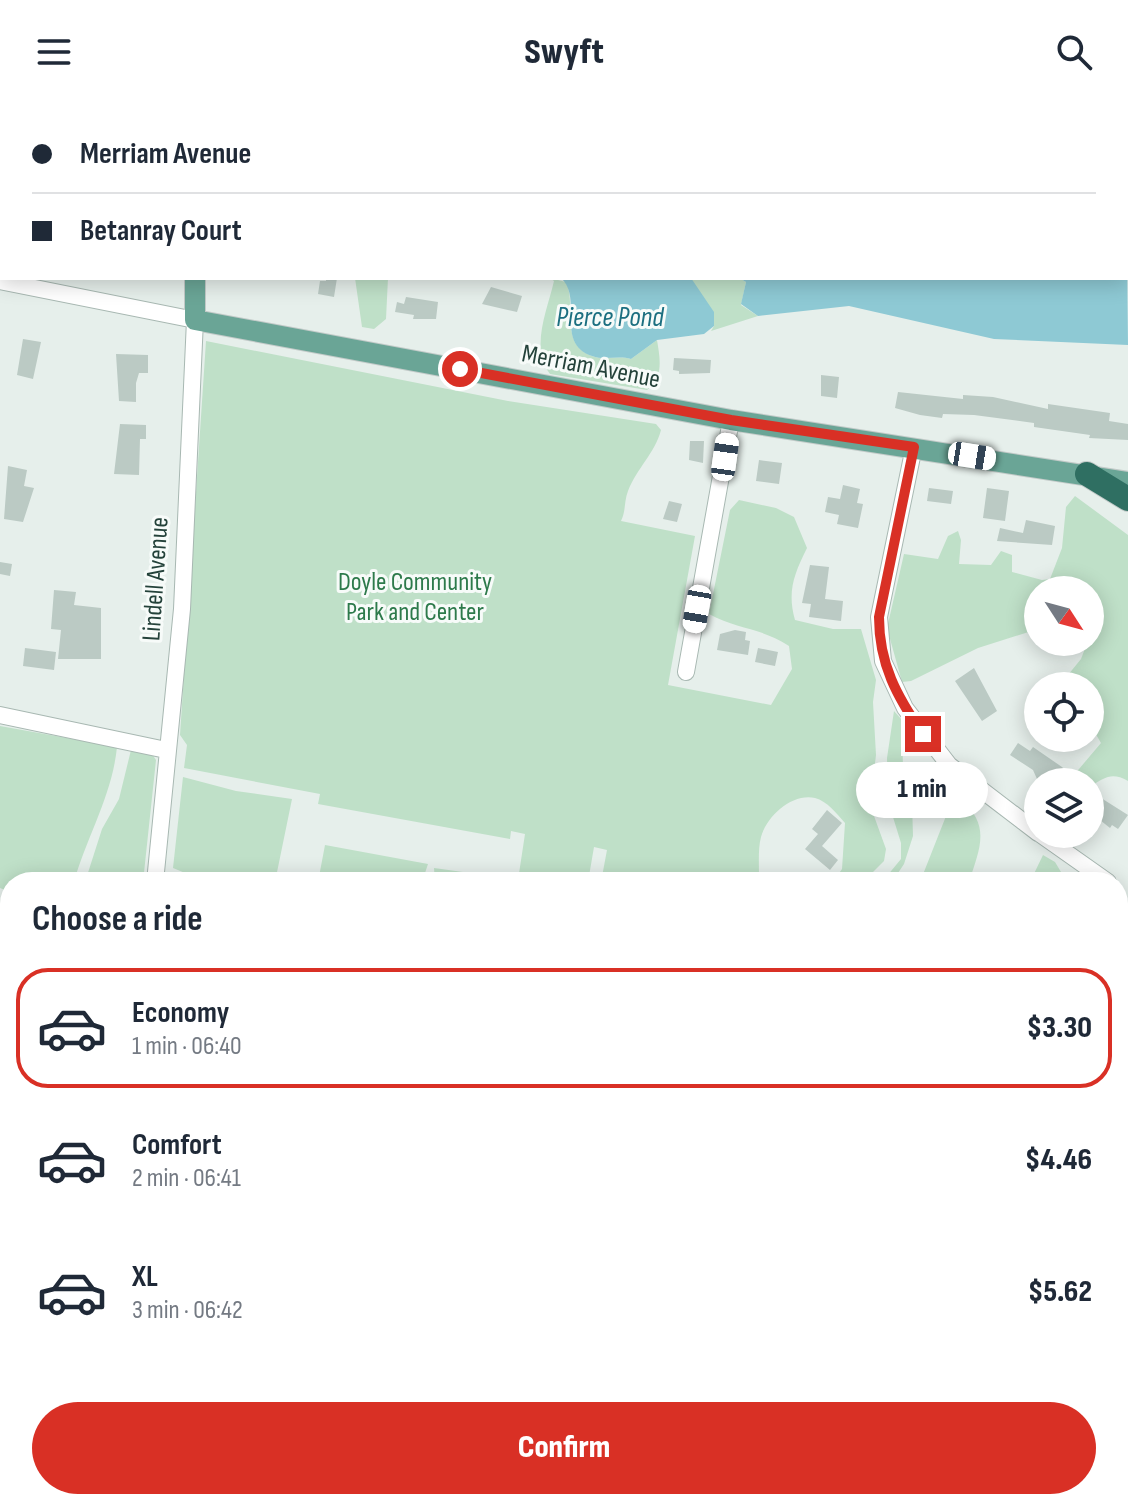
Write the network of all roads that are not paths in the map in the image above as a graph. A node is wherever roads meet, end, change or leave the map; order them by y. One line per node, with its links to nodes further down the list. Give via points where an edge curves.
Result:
1 (195, 280): 3 (main road, Lindell Avenue)
2 (0, 281): 3 (street, Merriam Avenue)
3 (195, 320): 4 (main road, Merriam Avenue); 11 (street, Lindell Avenue, via 182,609)
4 (731, 420): 5 (main road, Merriam Avenue); 9 (street)
5 (914, 447): 6 (main road, Merriam Avenue); 12 (street, via 879,617 883,661 905,708 949,765)
6 (1087, 474): 7 (main road, Merriam Avenue); 8 (highway)
7 (1128, 482)
8 (1128, 499)
9 (686, 672)
10 (0, 715): 11 (street)
11 (166, 750): 14 (street, Lindell Avenue)
12 (1024, 822)
13 (1059, 848): 15 (street)
14 (156, 872)
15 (1094, 872)

